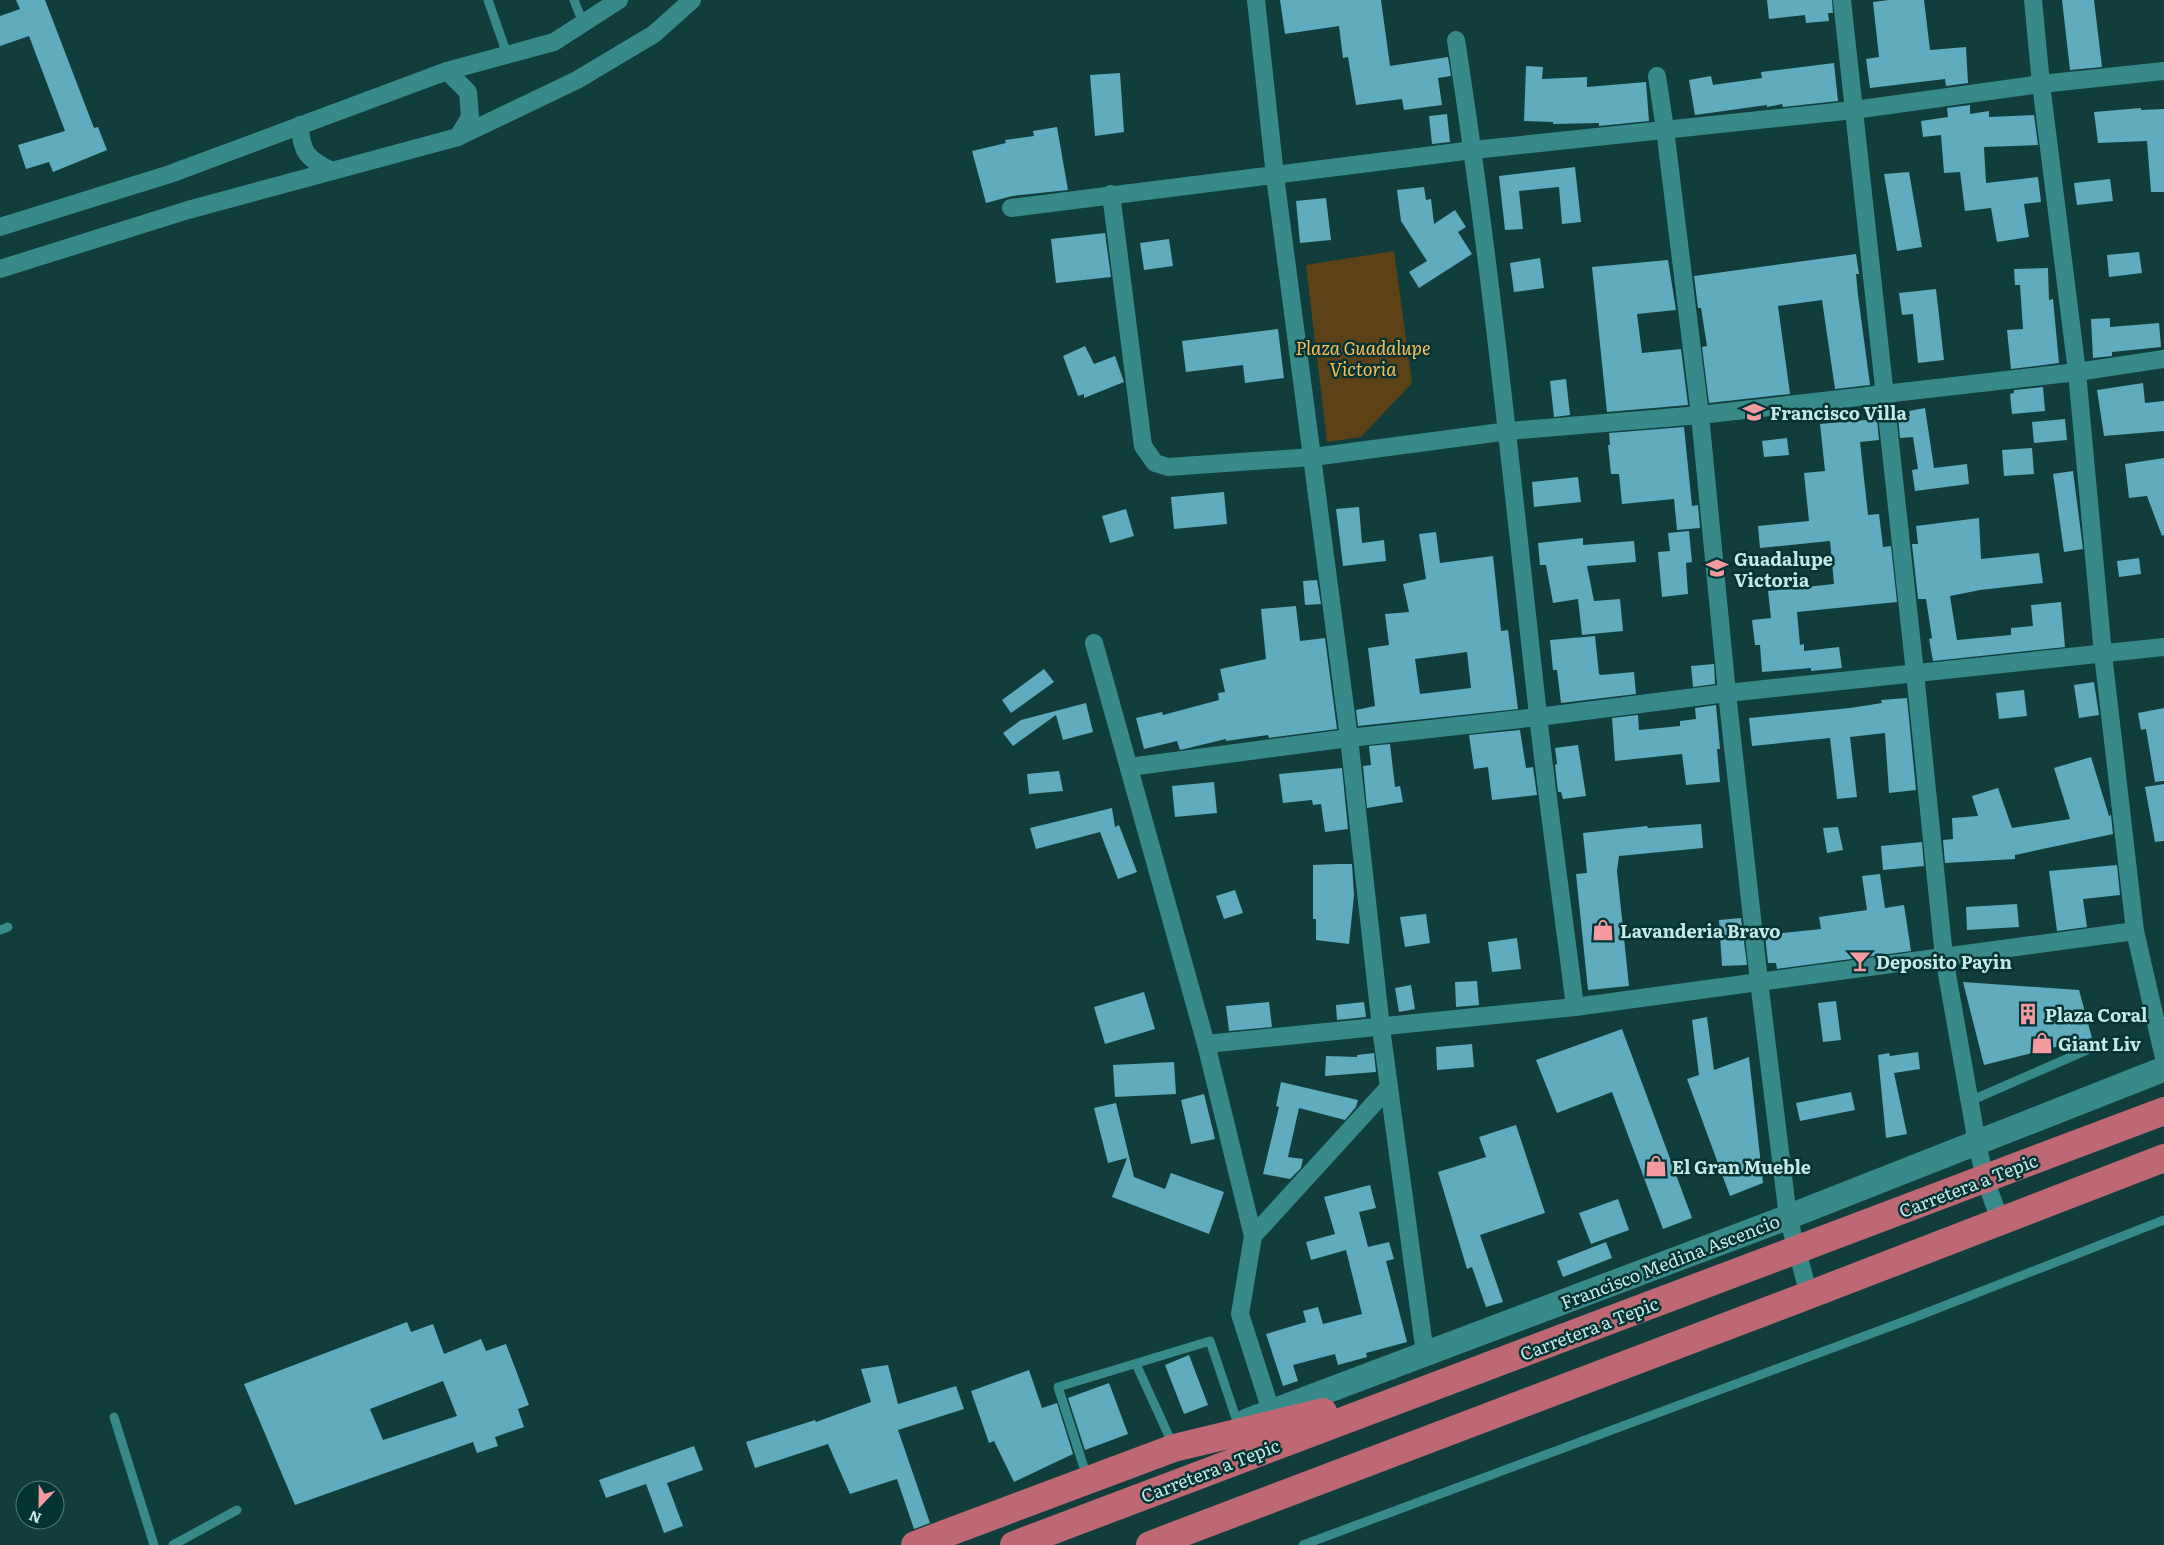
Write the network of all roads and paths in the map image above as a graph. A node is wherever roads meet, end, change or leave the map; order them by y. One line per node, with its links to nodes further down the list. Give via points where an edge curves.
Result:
1 (488, 0): 10 (lane)
2 (574, 0): 8 (lane)
3 (692, 0): 18 (street, via 654,34 578,80)
4 (1256, 0): 21 (street)
5 (1842, 0): 15 (street)
6 (2033, 0): 14 (street)
7 (611, 2): 8 (street)
8 (583, 23): 10 (street, via 554,42)
9 (1456, 40): 19 (street)
10 (507, 54): 11 (street)
11 (447, 71): 16 (street); 18 (street, via 468,92 470,117)
12 (2164, 72): 14 (street)
13 (1657, 76): 17 (street)
14 (2041, 84): 15 (street); 27 (street)
15 (1854, 110): 17 (street); 28 (street)
16 (300, 125): 20 (street, via 304,151 316,163); 24 (street, via 170,174)
17 (1665, 129): 19 (street); 29 (street)
18 (458, 137): 20 (street)
19 (1473, 150): 21 (street); 30 (street)
20 (332, 170): 25 (street, via 188,210)
21 (1274, 176): 22 (street); 31 (street)
22 (1111, 194): 23 (street); 31 (street, via 1143,446 1154,463 1168,467)
23 (1011, 208)
24 (0, 227)
25 (0, 269)
26 (2164, 359): 27 (street)
27 (2077, 372): 28 (street); 34 (street)
28 (1885, 393): 29 (street); 35 (street)
29 (1700, 415): 30 (street); 36 (street)
30 (1508, 432): 31 (street); 37 (street)
31 (1312, 457): 38 (street)
32 (1094, 643): 39 (street)
33 (2164, 647): 34 (street)
34 (2103, 654): 35 (street); 40 (street)
35 (1915, 673): 36 (street); 41 (street)
36 (1727, 693): 37 (street); 42 (street)
37 (1538, 717): 38 (street); 43 (street)
38 (1349, 738): 39 (street); 44 (street)
39 (1129, 768): 45 (street)
40 (2135, 931): 41 (street); 47 (street)
41 (1944, 957): 42 (street); 50 (street)
42 (1759, 981): 43 (street); 55 (street)
43 (1575, 1007): 44 (street)
44 (1381, 1028): 45 (street); 49 (street)
45 (1206, 1044): 58 (street)
46 (2087, 1050): 50 (lane)
47 (2164, 1058)
48 (2164, 1069): 52 (main road, Francisco Medina Ascencio)
49 (1389, 1087): 58 (street); 61 (street)
50 (1970, 1102): 52 (street)
51 (2164, 1111): 54 (highway, Carretera a Tepic)
52 (1977, 1142): 54 (street); 55 (main road, Francisco Medina Ascencio)
53 (2164, 1158): 56 (highway)
54 (1985, 1179): 56 (street); 59 (highway, Carretera a Tepic)
55 (1788, 1217): 59 (street); 61 (main road, Francisco Medina Ascencio)
56 (2000, 1220): 60 (highway)
57 (2164, 1220): 75 (lane, via 1903,1322)
58 (1253, 1236): 64 (street, via 1240,1314)
59 (1798, 1250): 60 (street); 63 (highway, Carretera a Tepic)
60 (1809, 1295): 74 (highway)
61 (1425, 1354): 64 (main road, Francisco Medina Ascencio)
62 (1136, 1364): 66 (lane, via 1210,1341); 67 (lane); 68 (lane, via 1058,1387)
63 (1441, 1383): 67 (highway, Francisco Medina Ascencio); 73 (highway, Carretera a Tepic)
64 (1271, 1411): 66 (main road, Francisco Medina Ascencio)
65 (114, 1417): 70 (lane)
66 (1238, 1424): 67 (main road, Francisco Medina Ascencio)
67 (1174, 1448): 68 (highway, Francisco Medina Ascencio)
68 (1088, 1480): 72 (highway, Francisco Medina Ascencio)
69 (237, 1510): 71 (lane)
70 (154, 1545)
71 (173, 1545)
72 (915, 1545)
73 (1014, 1545)
74 (1150, 1545)
75 (1303, 1545)

